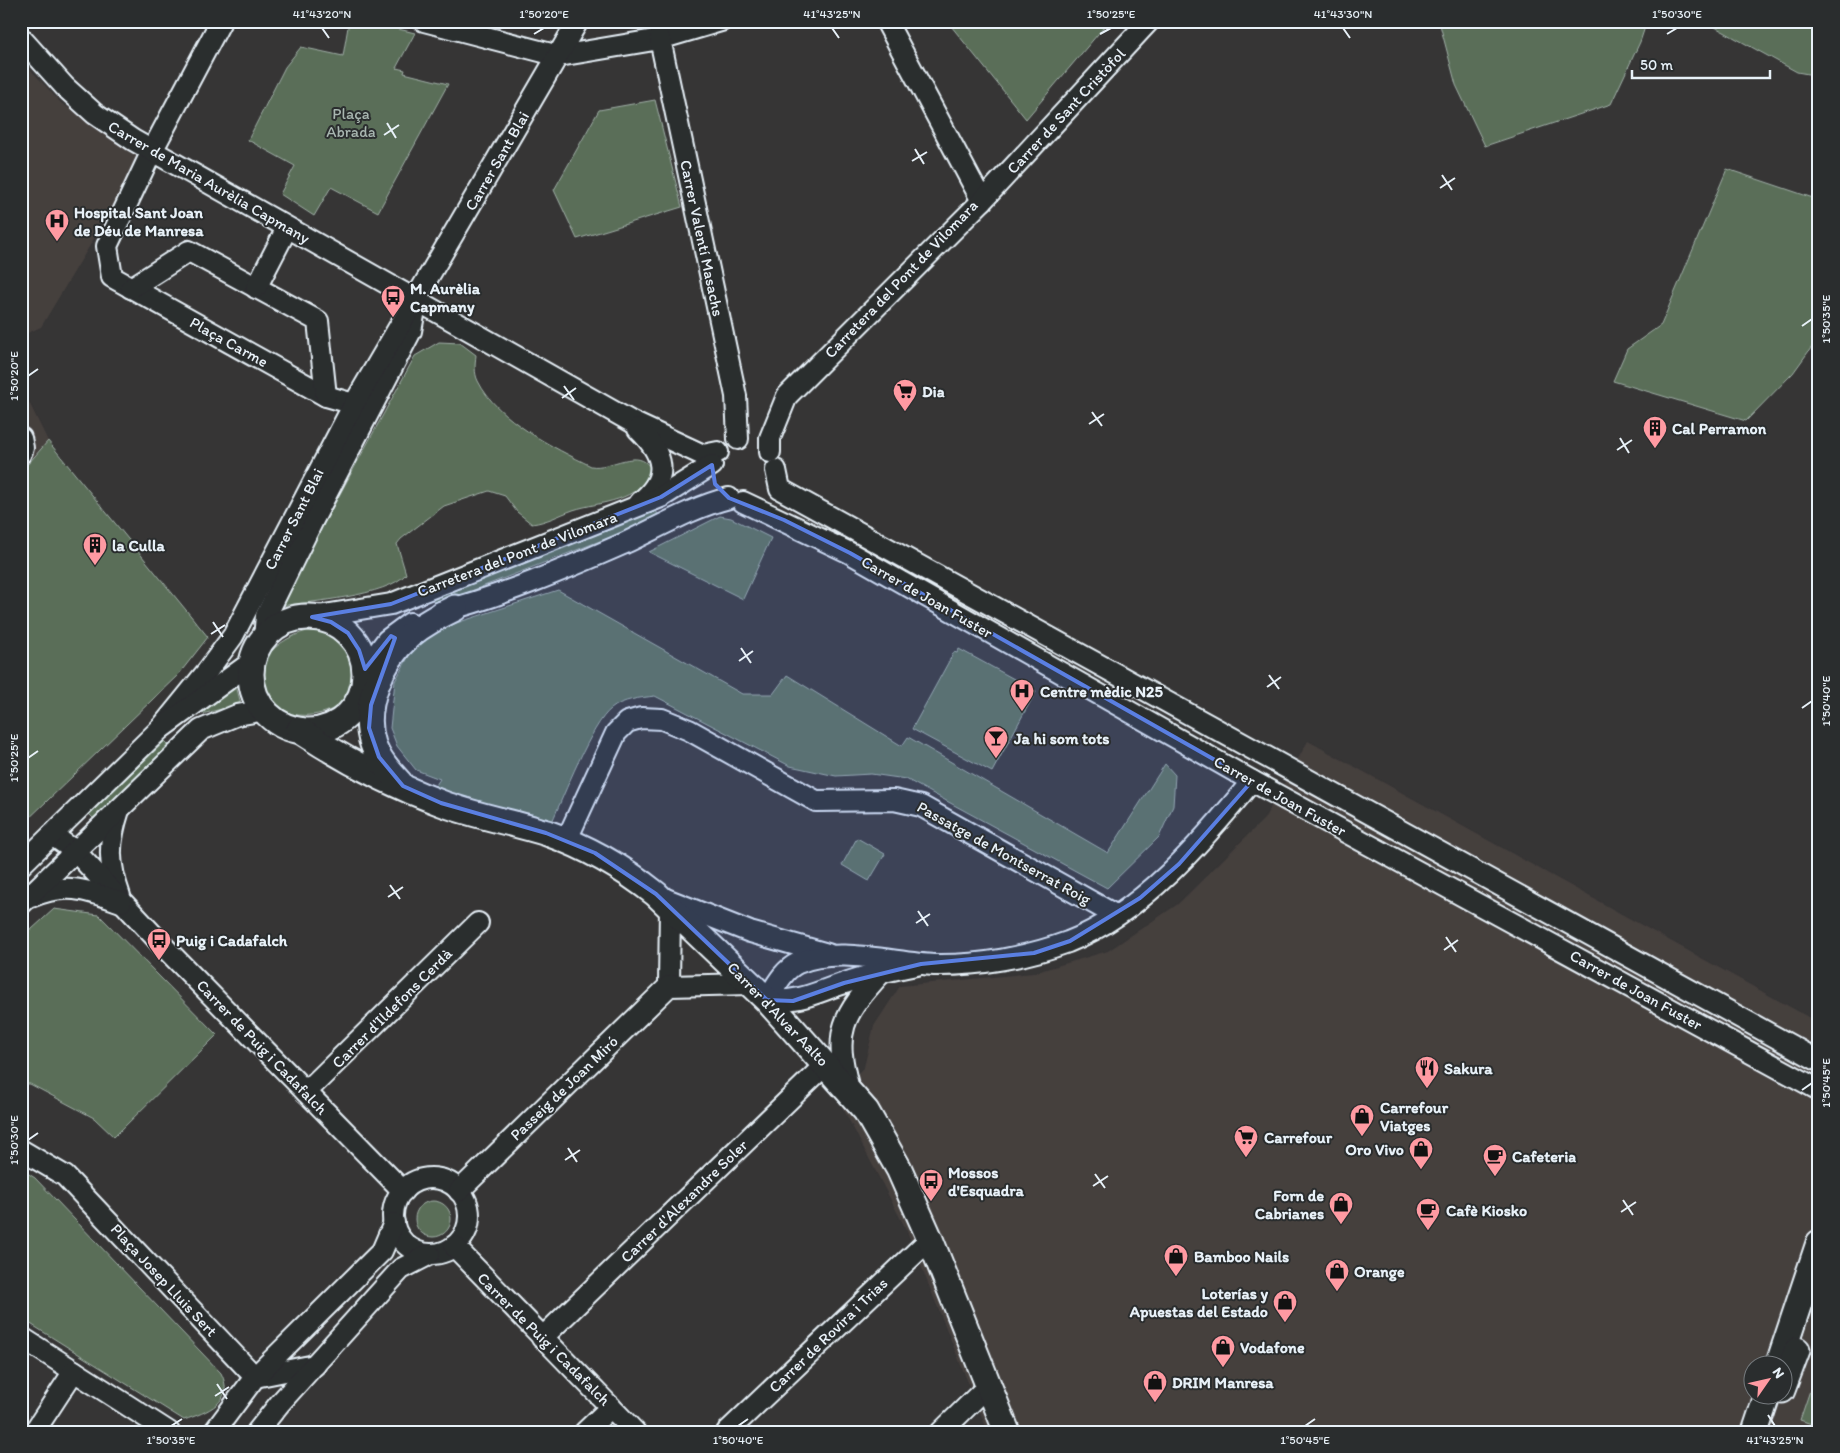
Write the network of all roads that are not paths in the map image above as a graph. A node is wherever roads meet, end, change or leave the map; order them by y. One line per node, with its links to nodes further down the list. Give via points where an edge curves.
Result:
1 (221, 21): 10 (street)
2 (424, 21): 9 (street)
3 (578, 21): 9 (street, Carrer Sant Blai)
4 (721, 21): 8 (street)
5 (886, 21): 11 (street, Carretera del Pont de Vilomara)
6 (1149, 21): 11 (street, Carrer de Sant Cristòfol)
7 (21, 38): 10 (street, Carrer de Maria Aurèlia Capmany, via 65,87 95,114)
8 (660, 39): 9 (street); 20 (street, Carrer Valentí Masachs, via 736,396)
9 (559, 56): 15 (street, Carrer Sant Blai)
10 (152, 151): 12 (street, Carrer de Maria Aurèlia Capmany); 13 (street, Plaça Carme, via 107,246 112,277)
11 (982, 201): 23 (street, Carretera del Pont de Vilomara, via 787,396 770,438)
12 (287, 228): 14 (street); 15 (street, Carrer de Maria Aurèlia Capmany)
13 (131, 288): 14 (street, via 189,251); 16 (street, Plaça Carme)
14 (256, 288): 16 (street, via 318,321)
15 (416, 301): 17 (street, Carrer Sant Blai); 18 (street, Carrer de Maria Aurèlia Capmany); 28 (street, Carrer Sant Blai, via 411,332 266,616)
16 (326, 396): 17 (street, Plaça Carme)
17 (354, 404): 33 (street, Carrer Sant Blai, via 233,636)
18 (632, 422): 22 (street); 25 (street, via 653,443 661,470 659,483)
19 (21, 438): 21 (street)
20 (738, 439): 22 (street, via 724,445); 23 (street, via 754,440)
21 (21, 453)
22 (715, 459): 24 (street, via 716,484); 25 (street, Carretera del Pont de Vilomara, via 661,498)
23 (773, 461): 24 (street, via 769,489 757,498); 53 (street, Carrer de Joan Fuster, via 780,490)
24 (736, 500): 26 (street, Carretera del Pont de Vilomara, via 708,503 618,546); 36 (street, Carrer de Joan Fuster, via 850,553)
25 (630, 510): 27 (street, Carretera del Pont de Vilomara, via 391,604)
26 (455, 608): 30 (street, Carretera del Pont de Vilomara, via 407,624 387,640); 37 (street, via 430,620 399,647 382,673 371,705 369,728 373,745 389,772)
27 (312, 617): 28 (street, via 285,622); 30 (street, via 332,622 348,633 359,650)
28 (264, 638): 29 (street)
29 (253, 661): 32 (street, via 253,687); 33 (street)
30 (365, 669): 31 (street, via 363,688)
31 (355, 705): 34 (street, via 331,726); 35 (street, via 359,744)
32 (265, 710): 34 (street, via 280,723); 38 (street, via 237,715 201,730)
33 (160, 729): 39 (street)
34 (300, 730): 35 (street, Carrer d'Alvar Aalto)
35 (374, 772): 37 (street, Carrer d'Alvar Aalto)
36 (1252, 781): 46 (street, via 1179,864); 56 (street, Carrer de Joan Fuster)
37 (403, 786): 40 (street, Carrer d'Alvar Aalto, via 440,803)
38 (120, 808): 41 (street); 45 (street, Carrer de Puig i Cadafalch, via 110,843 110,859)
39 (52, 835): 41 (street, Carrer de Puig i Cadafalch); 42 (street)
40 (566, 841): 43 (street, Carrer d'Alvar Aalto, via 602,857); 46 (street, Passatge de Montserrat Roig, via 616,732 627,722 641,718 662,719 688,730 816,801 894,800 921,806)
41 (76, 851): 44 (street); 45 (street, Carrer de Puig i Cadafalch)
42 (21, 865)
43 (663, 900): 48 (street, via 750,932); 51 (street); 52 (street, Carrer d'Alvar Aalto)
44 (24, 902): 45 (street, Carrer de Puig i Cadafalch, via 49,890 68,887 88,890)
45 (123, 903): 57 (street, Carrer de Puig i Cadafalch)
46 (1116, 915): 49 (street, via 1070,941 1034,953 979,961)
47 (478, 923): 57 (street, Carrer d'Ildefons Cerdà)
48 (835, 956): 49 (street); 52 (street, via 799,962)
49 (921, 964): 50 (street)
50 (882, 972): 52 (street, via 793,1001); 55 (street, via 855,1002 842,1029 842,1066)
51 (669, 986): 52 (street); 60 (street, Passeig de Joan Miró)
52 (758, 992): 54 (street, Carrer d'Alvar Aalto)
53 (1819, 1061)
54 (826, 1064): 55 (street, Carrer d'Alvar Aalto); 70 (street, Carrer d'Alexandre Soler)
55 (848, 1090): 62 (street, Carrer d'Alvar Aalto, via 882,1138)
56 (1819, 1090)
57 (306, 1092): 59 (street, Carrer de Puig i Cadafalch)
58 (21, 1150): 75 (street, Plaça Josep Lluis Sert, via 65,1176)
59 (403, 1191): 60 (street, via 413,1182 431,1178 449,1183); 61 (street, via 397,1200)
60 (459, 1191): 64 (street, via 469,1210 469,1221)
61 (394, 1223): 65 (street, via 407,1245 418,1252); 66 (street, via 382,1251)
62 (930, 1239): 76 (street, Carrer d'Alvar Aalto); 86 (street, Carrer de Rovira i Trias)
63 (1819, 1243): 71 (street)
64 (454, 1246): 65 (street); 70 (street, Carrer de Puig i Cadafalch)
65 (430, 1254): 68 (street, via 401,1270)
66 (359, 1274): 68 (street, via 374,1270 382,1279); 75 (street)
67 (1819, 1285): 72 (street)
68 (378, 1295): 73 (street)
69 (21, 1338): 74 (street)
70 (542, 1338): 79 (street, Carrer de Puig i Cadafalch)
71 (1781, 1356)
72 (1792, 1362)
73 (315, 1365): 75 (street); 83 (street)
74 (74, 1371): 80 (street); 81 (street)
75 (255, 1377): 82 (street)
76 (989, 1384): 87 (street); 88 (street, Carrer d'Alvar Aalto)
77 (1764, 1406): 89 (street)
78 (1777, 1406): 90 (street)
79 (611, 1407): 84 (street); 85 (street, Carrer de Puig i Cadafalch)
80 (34, 1432)
81 (169, 1432)
82 (214, 1432)
83 (257, 1432)
84 (585, 1432)
85 (635, 1432)
86 (727, 1432)
87 (941, 1432)
88 (1007, 1432)
89 (1755, 1432)
90 (1768, 1432)

